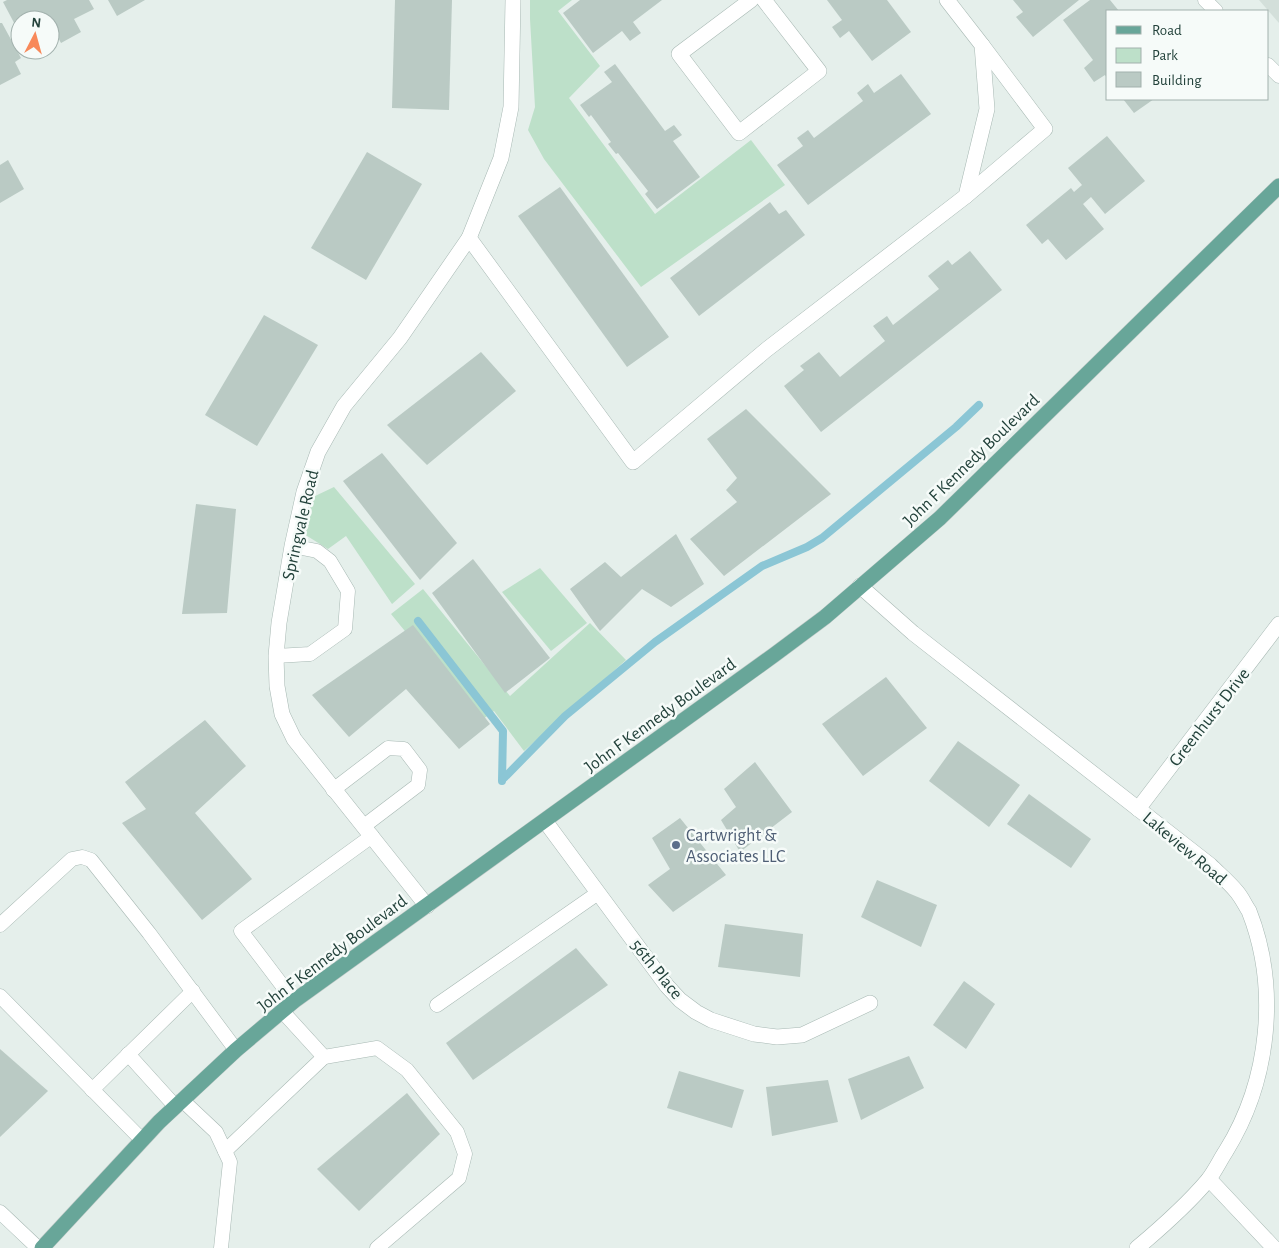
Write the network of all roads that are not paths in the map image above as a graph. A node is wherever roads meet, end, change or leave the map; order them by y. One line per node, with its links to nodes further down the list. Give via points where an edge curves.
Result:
1 (513, 0): 12 (street, Springvale Road, via 511,108 501,158)
2 (751, 0): 3 (street, via 679,54 739,133 819,72)
3 (764, 0)
4 (947, 0): 7 (street)
5 (1205, 0): 6 (lane)
6 (1215, 10)
7 (982, 45): 11 (street, via 987,109); 11 (street, via 1045,129)
8 (1269, 66): 9 (lane)
9 (1279, 76)
10 (1279, 186): 14 (main road, John F Kennedy Boulevard, via 940,518)
11 (966, 196): 12 (street, via 766,350 632,462)
12 (469, 238): 13 (street, Springvale Road, via 400,338 344,406 328,433 304,492)
13 (292, 546): 16 (street, Springvale Road); 16 (lane, via 317,551 330,561 348,591 345,629 310,654)
14 (860, 586): 18 (street, Lakeview Road, via 913,633); 19 (main road, John F Kennedy Boulevard, via 825,617)
15 (1279, 624): 18 (street, Greenhurst Drive)
16 (276, 656): 17 (street, Springvale Road, via 282,714 294,739)
17 (334, 790): 20 (street, Springvale Road); 20 (lane, via 388,748 404,749 420,770 418,785)
18 (1138, 809): 36 (street, Lakeview Road, via 1210,865 1238,892 1256,923 1269,958 1274,1015 1264,1071 1241,1127)
19 (545, 821): 21 (street, 56th Place); 22 (main road, John F Kennedy Boulevard)
20 (368, 831): 22 (street, Springvale Road); 28 (lane, via 242,931)
21 (598, 893): 26 (street, 56th Place, via 667,986 680,1000 710,1020 754,1034 777,1037 802,1035); 27 (lane)
22 (427, 906): 28 (main road, John F Kennedy Boulevard)
23 (0, 925): 24 (lane, via 72,859 92,860)
24 (193, 991): 29 (lane); 30 (lane)
25 (0, 996): 32 (lane)
26 (870, 1002)
27 (437, 1005)
28 (289, 1006): 29 (main road, John F Kennedy Boulevard); 31 (lane)
29 (236, 1050): 33 (main road, John F Kennedy Boulevard)
30 (128, 1054): 32 (lane); 33 (lane)
31 (324, 1057): 35 (lane); 41 (lane, via 377,1048 407,1070 457,1132 465,1154 459,1178)
32 (92, 1090): 34 (lane)
33 (179, 1103): 34 (main road, John F Kennedy Boulevard); 35 (lane, via 216,1132)
34 (142, 1140): 39 (main road, John F Kennedy Boulevard)
35 (225, 1151): 40 (lane, via 230,1162)
36 (1209, 1178): 42 (street, Lakeview Road, via 1170,1220); 43 (street)
37 (0, 1212): 38 (lane)
38 (38, 1248)
39 (42, 1248)
40 (222, 1248)
41 (377, 1248)
42 (1137, 1248)
43 (1274, 1248)

